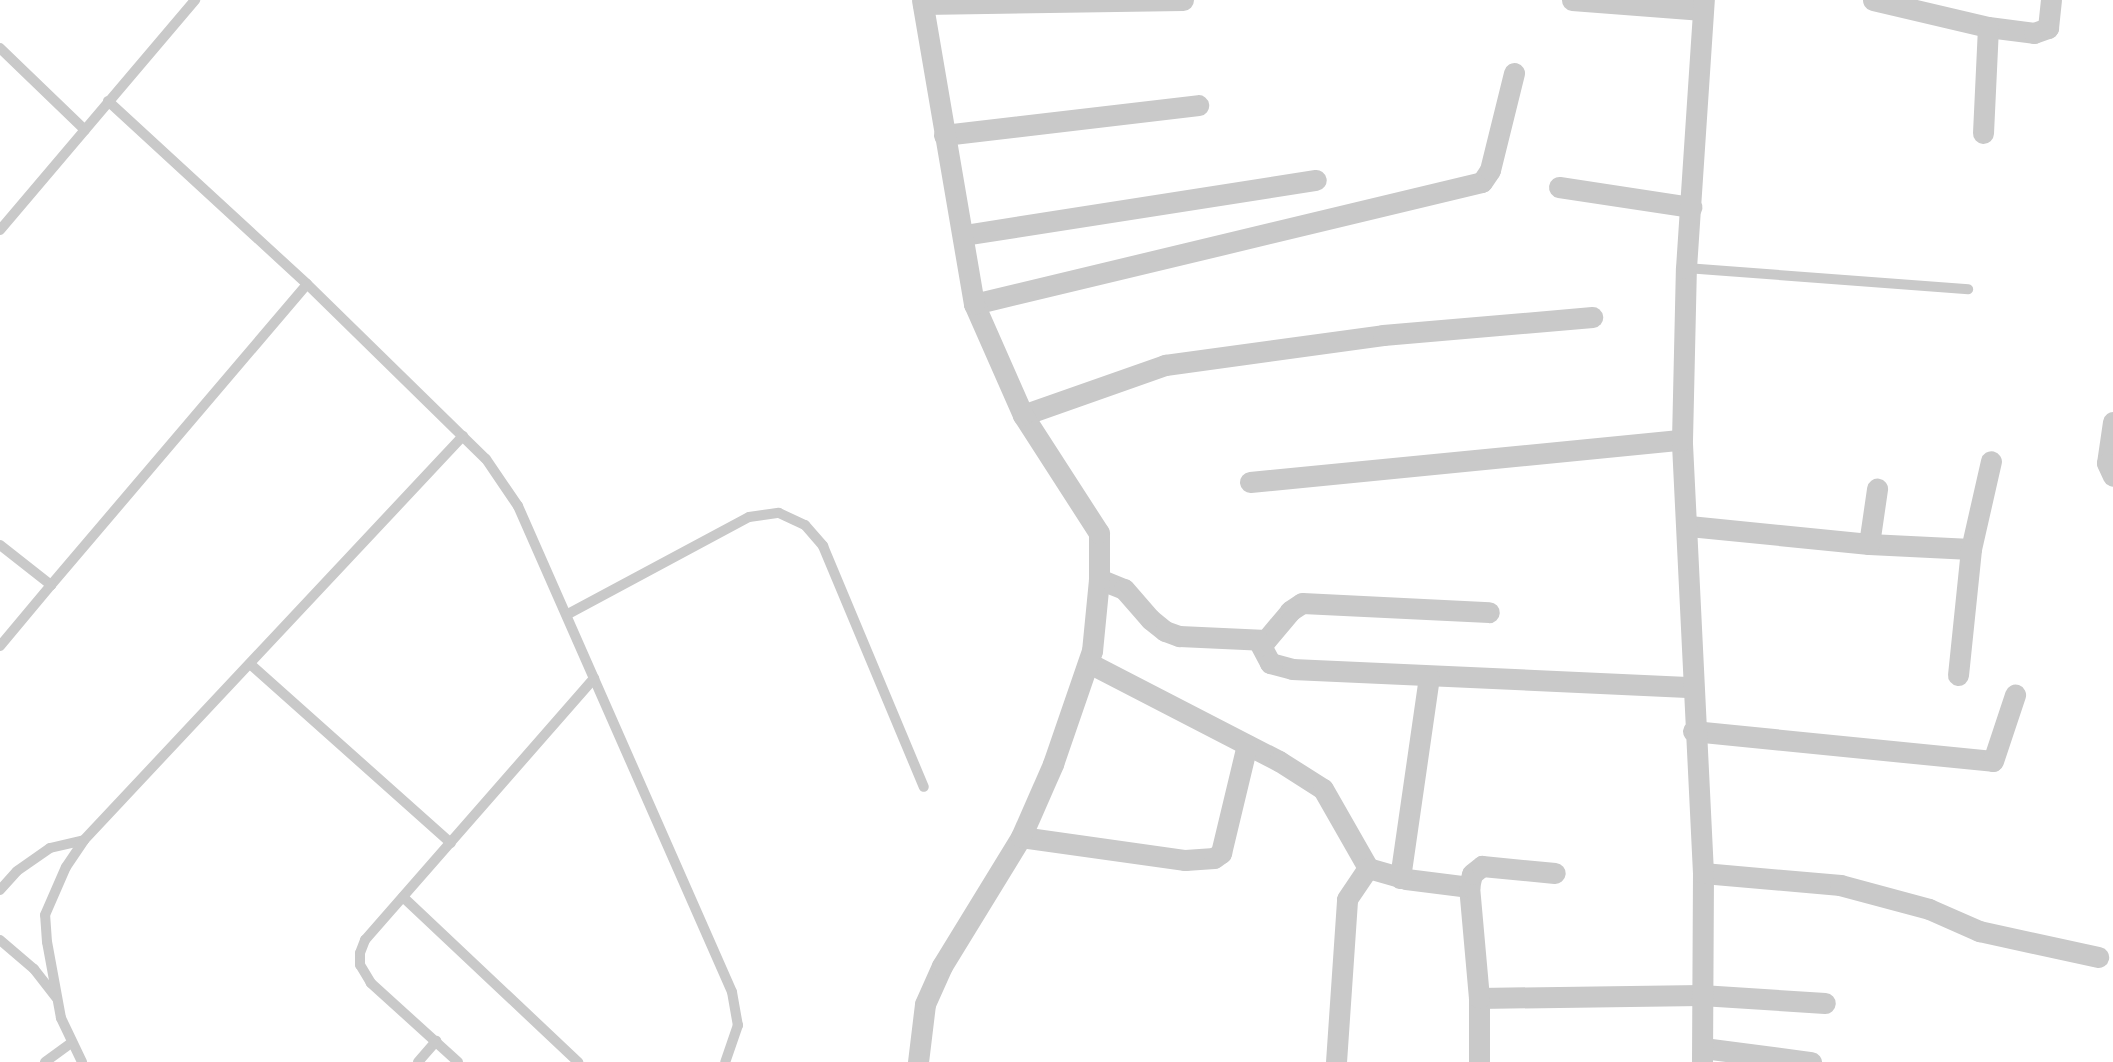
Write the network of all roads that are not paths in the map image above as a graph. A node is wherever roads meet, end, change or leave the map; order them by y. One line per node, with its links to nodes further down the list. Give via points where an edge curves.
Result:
1 (195, 0): 12 (lane)
2 (1183, 0): 6 (street)
3 (1572, 0): 7 (street)
4 (1873, 0): 8 (street)
5 (2051, 0): 9 (street, via 2051,19 2043,32)
6 (922, 2): 16 (street)
7 (1704, 5): 19 (street)
8 (1936, 7): 9 (street)
9 (1988, 27): 15 (street)
10 (0, 48): 14 (lane)
11 (1514, 73): 25 (street, via 1490,170 1482,182)
12 (108, 101): 14 (lane); 23 (lane)
13 (1198, 105): 16 (street)
14 (86, 130): 20 (lane)
15 (1983, 133)
16 (944, 135): 21 (street)
17 (1316, 180): 21 (street)
18 (1559, 187): 19 (street)
19 (1692, 207): 22 (street)
20 (0, 230)
21 (964, 235): 25 (street)
22 (1686, 268): 24 (lane); 30 (street)
23 (307, 284): 29 (lane); 40 (lane)
24 (1968, 289)
25 (974, 304): 27 (street)
26 (1593, 317): 27 (street, via 1383,335 1165,365)
27 (1023, 415): 39 (street, via 1099,533)
28 (2113, 422): 32 (street, via 2107,463)
29 (463, 436): 42 (lane, via 486,459 518,506); 46 (lane)
30 (1682, 440): 33 (street); 35 (street)
31 (1991, 461): 38 (street)
32 (2113, 476)
33 (1250, 482)
34 (1877, 489): 36 (street)
35 (1689, 526): 36 (street); 50 (street)
36 (1869, 544): 38 (street)
37 (0, 545): 40 (lane)
38 (1971, 549): 47 (street)
39 (1099, 579): 43 (street, via 1124,589 1150,619 1172,634); 45 (street)
40 (51, 585): 44 (lane)
41 (1489, 612): 43 (street, via 1302,603 1290,611 1266,640)
42 (568, 614): 49 (lane); 54 (lane, via 749,517 779,513 805,525 823,546)
43 (1258, 640): 48 (street, via 1270,663 1292,669)
44 (0, 646)
45 (1089, 663): 53 (street); 55 (street, via 1053,764)
46 (250, 664): 56 (lane); 57 (lane)
47 (1958, 675)
48 (1429, 677): 50 (street); 61 (street)
49 (594, 678): 57 (lane); 79 (lane, via 732,992 738,1025)
50 (1694, 687): 52 (street)
51 (2015, 695): 52 (street, via 1993,761)
52 (1693, 731): 60 (street)
53 (1246, 745): 55 (street, via 1221,853 1214,858 1185,860); 58 (street, via 1323,789)
54 (924, 787)
55 (1021, 837): 80 (street, via 942,966 925,1004)
56 (84, 840): 63 (lane, via 50,848 17,871); 69 (lane, via 53,890 45,915)
57 (451, 843): 64 (lane)
58 (1368, 868): 61 (street); 81 (street, via 1347,899)
59 (1555, 873): 62 (street, via 1482,866 1474,871)
60 (1703, 873): 66 (street, via 1840,885 1929,909 1979,931); 67 (street)
61 (1400, 878): 62 (street)
62 (1469, 887): 68 (street)
63 (0, 890)
64 (403, 897): 71 (lane, via 365,940 360,965 371,982); 78 (lane)
65 (0, 939): 69 (lane, via 26,961)
66 (2098, 957)
67 (1701, 995): 68 (street); 70 (street); 73 (street)
68 (1479, 998): 82 (street)
69 (58, 999): 72 (lane)
70 (1825, 1003)
71 (436, 1041): 76 (lane); 77 (lane)
72 (70, 1044): 74 (lane); 75 (lane)
73 (1702, 1055): 83 (street)
74 (45, 1062)
75 (82, 1062)
76 (418, 1062)
77 (458, 1062)
78 (578, 1062)
79 (725, 1062)
80 (918, 1062)
81 (1336, 1062)
82 (1479, 1062)
83 (1811, 1062)

